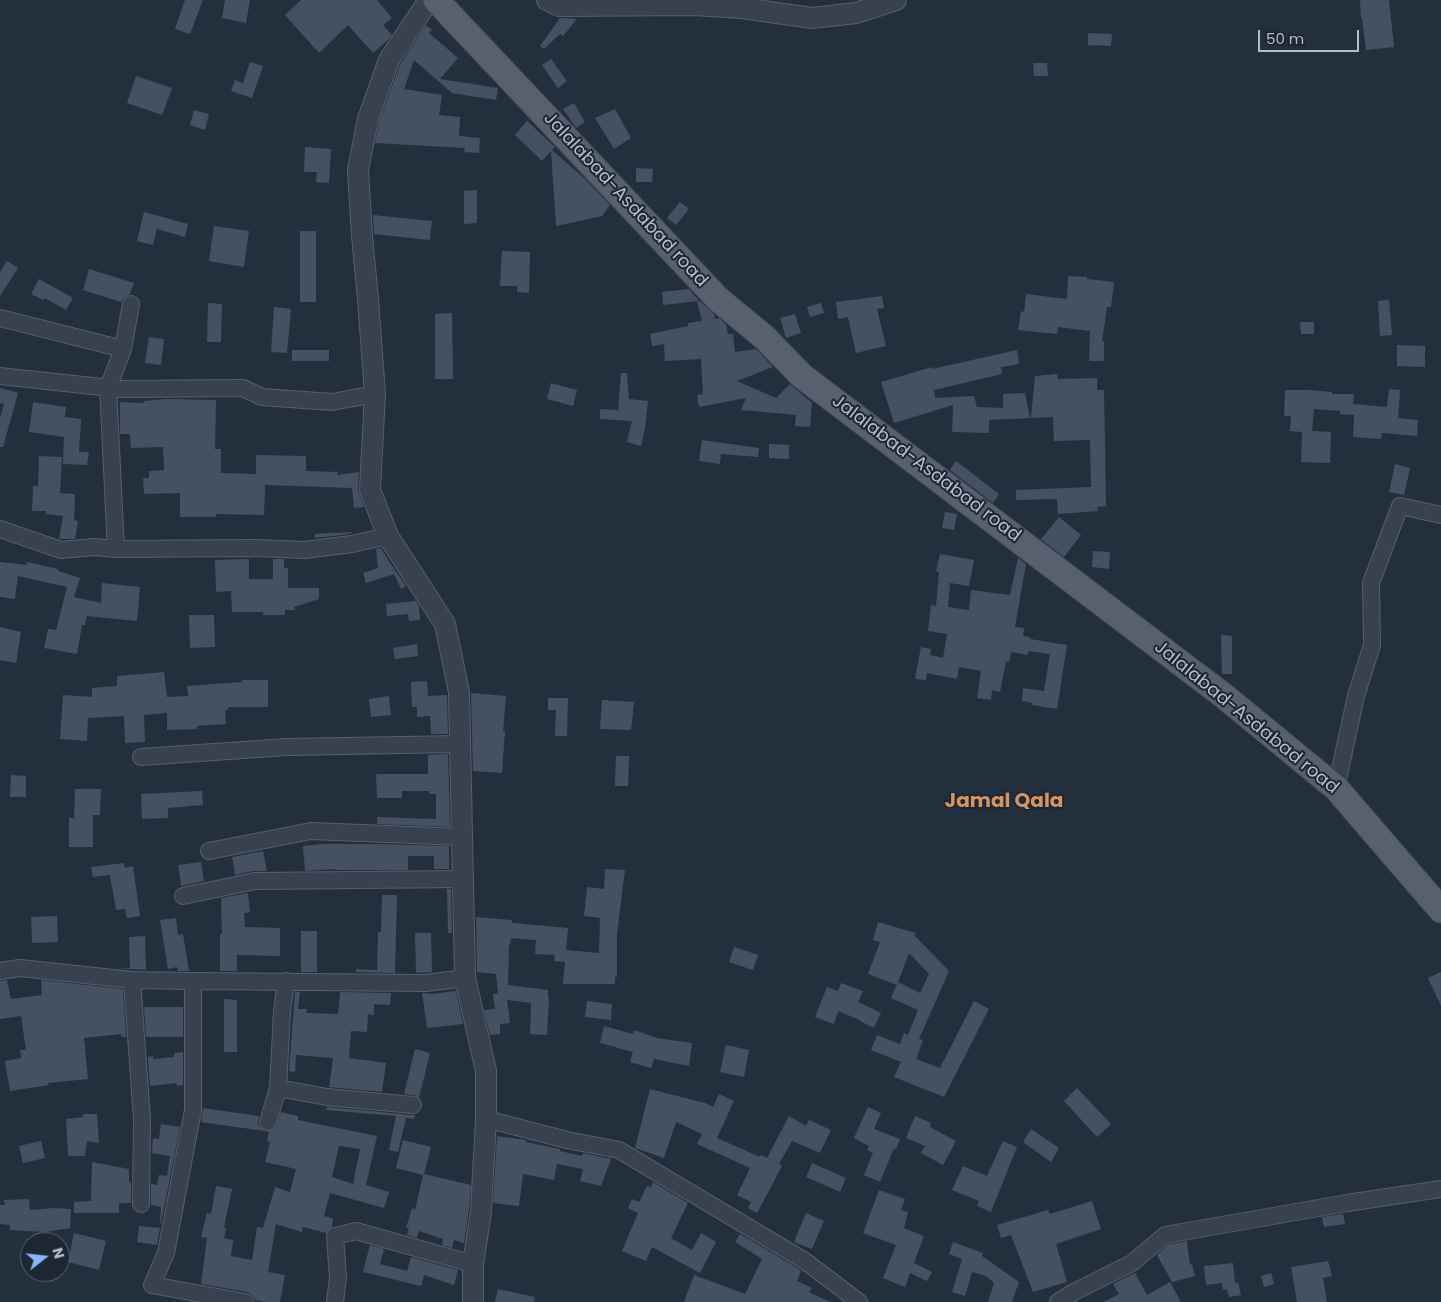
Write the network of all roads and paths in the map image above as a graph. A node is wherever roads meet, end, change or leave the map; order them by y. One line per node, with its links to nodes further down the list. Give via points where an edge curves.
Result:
1 (547, 0): 2 (street, via 559,6 742,8 812,18 856,13)
2 (896, 0)
3 (442, 3): 9 (street, via 389,60 368,119 358,170); 16 (main road, Jalalabad-Asdabad road, via 718,299 764,337 802,376 1224,696)
4 (131, 304): 6 (street)
5 (0, 318): 6 (street)
6 (124, 349): 8 (street)
7 (0, 376): 8 (street)
8 (108, 388): 9 (street, via 243,388 262,397 332,402); 13 (street)
9 (375, 394): 12 (street, via 370,490)
10 (1441, 516): 16 (street, via 1400,506 1371,582 1372,645 1356,696)
11 (0, 529): 13 (street, via 61,550)
12 (388, 536): 13 (street, via 304,550); 14 (street, via 445,624 459,692)
13 (116, 549)
14 (460, 744): 15 (street, via 287,747); 17 (street)
15 (141, 757)
16 (1336, 788): 21 (main road, Jalalabad-Asdabad road)
17 (462, 837): 18 (street, via 323,830); 19 (street)
18 (209, 851)
19 (463, 879): 20 (street, via 255,881); 23 (street)
20 (183, 896)
21 (1441, 910)
22 (0, 971): 24 (street, via 39,969)
23 (465, 978): 26 (street, via 426,983); 29 (street, via 486,1072)
24 (132, 980): 25 (street); 32 (street, via 142,1119)
25 (193, 981): 26 (street); 34 (street, via 193,1110 166,1253 152,1285)
26 (286, 981): 27 (street)
27 (278, 1088): 28 (street, via 327,1097); 30 (street)
28 (413, 1105)
29 (486, 1120): 33 (street, via 481,1211); 37 (street, via 619,1150 805,1261)
30 (268, 1122)
31 (1441, 1189): 38 (street, via 1165,1235 1132,1263)
32 (141, 1204)
33 (473, 1264): 35 (street, via 356,1231 339,1234 335,1236 338,1278); 36 (street)
34 (245, 1302)
35 (335, 1302)
36 (473, 1302)
37 (859, 1302)
38 (1058, 1302)

